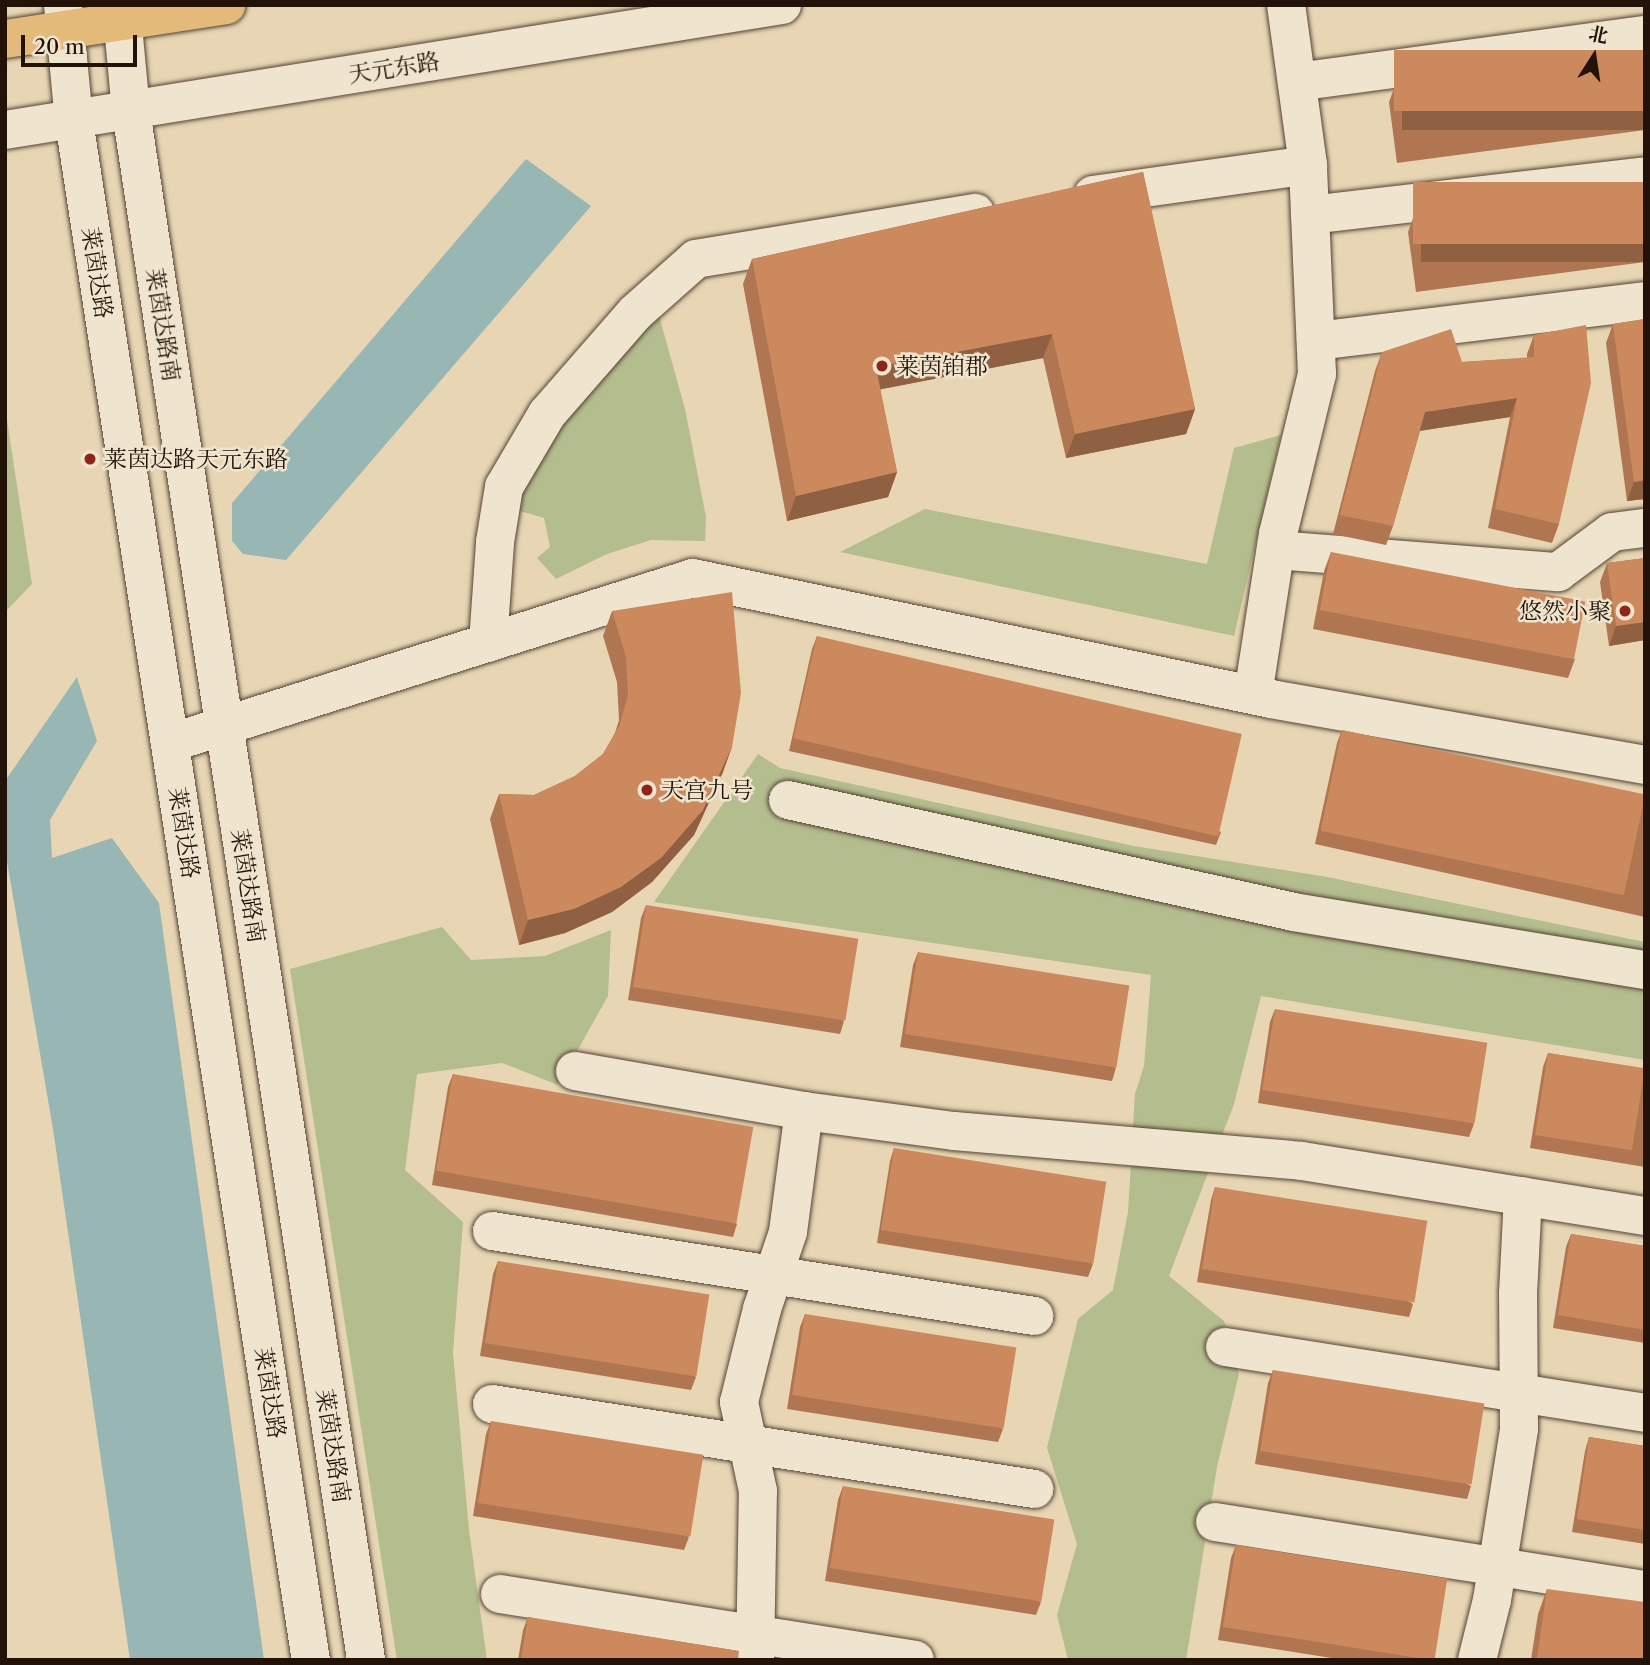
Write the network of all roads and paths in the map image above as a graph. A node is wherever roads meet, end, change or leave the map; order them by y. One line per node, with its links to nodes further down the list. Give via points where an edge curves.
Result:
1 (226, 5): 4 (highway)
2 (782, 5): 9 (street, 天元东路)
3 (1286, 5): 8 (street)
4 (122, 14): 5 (highway); 9 (street, 莱茵达路南)
5 (64, 18): 7 (highway); 10 (street, 莱茵达路)
6 (1645, 35): 8 (street)
7 (5, 39)
8 (1297, 82): 12 (street)
9 (131, 111): 10 (street, 天元东路); 23 (street, 莱茵达路南)
10 (74, 121): 11 (street, 天元东路); 24 (street, 莱茵达路)
11 (5, 130)
12 (1308, 165): 14 (street); 16 (street)
13 (1645, 176): 16 (street)
14 (1057, 200)
15 (1017, 206): 21 (street, via 696,259 635,313 547,414 504,487)
16 (1310, 215): 18 (street)
17 (1645, 301): 18 (street)
18 (1316, 341): 20 (street, via 1317,374)
19 (1645, 528): 20 (street, via 1612,532 1558,572)
20 (1276, 551): 22 (street)
21 (488, 643): 22 (street, via 693,578); 23 (street)
22 (1252, 695): 25 (street)
23 (224, 726): 24 (street); 47 (street, 莱茵达路南)
24 (170, 743): 46 (street, 莱茵达路)
25 (1645, 765)
26 (788, 800): 27 (street, via 1294,912)
27 (1645, 970)
28 (575, 1071): 29 (street)
29 (804, 1111): 30 (street, via 954,1131 1302,1161); 33 (street, via 788,1232)
30 (1523, 1196): 31 (street); 36 (street, via 1517,1294)
31 (1645, 1216)
32 (492, 1231): 33 (street)
33 (773, 1275): 34 (street); 39 (street, via 739,1402)
34 (1034, 1316)
35 (1225, 1347): 36 (street)
36 (1519, 1393): 38 (street); 42 (street, via 1519,1429)
37 (492, 1404): 39 (street)
38 (1645, 1413)
39 (748, 1444): 40 (street); 45 (street, via 758,1491)
40 (1034, 1489)
41 (1214, 1522): 42 (street)
42 (1498, 1567): 43 (street); 49 (street)
43 (1645, 1590)
44 (500, 1594): 45 (street)
45 (755, 1647): 48 (street)
46 (311, 1660)
47 (366, 1660)
48 (915, 1660)
49 (1477, 1660)

